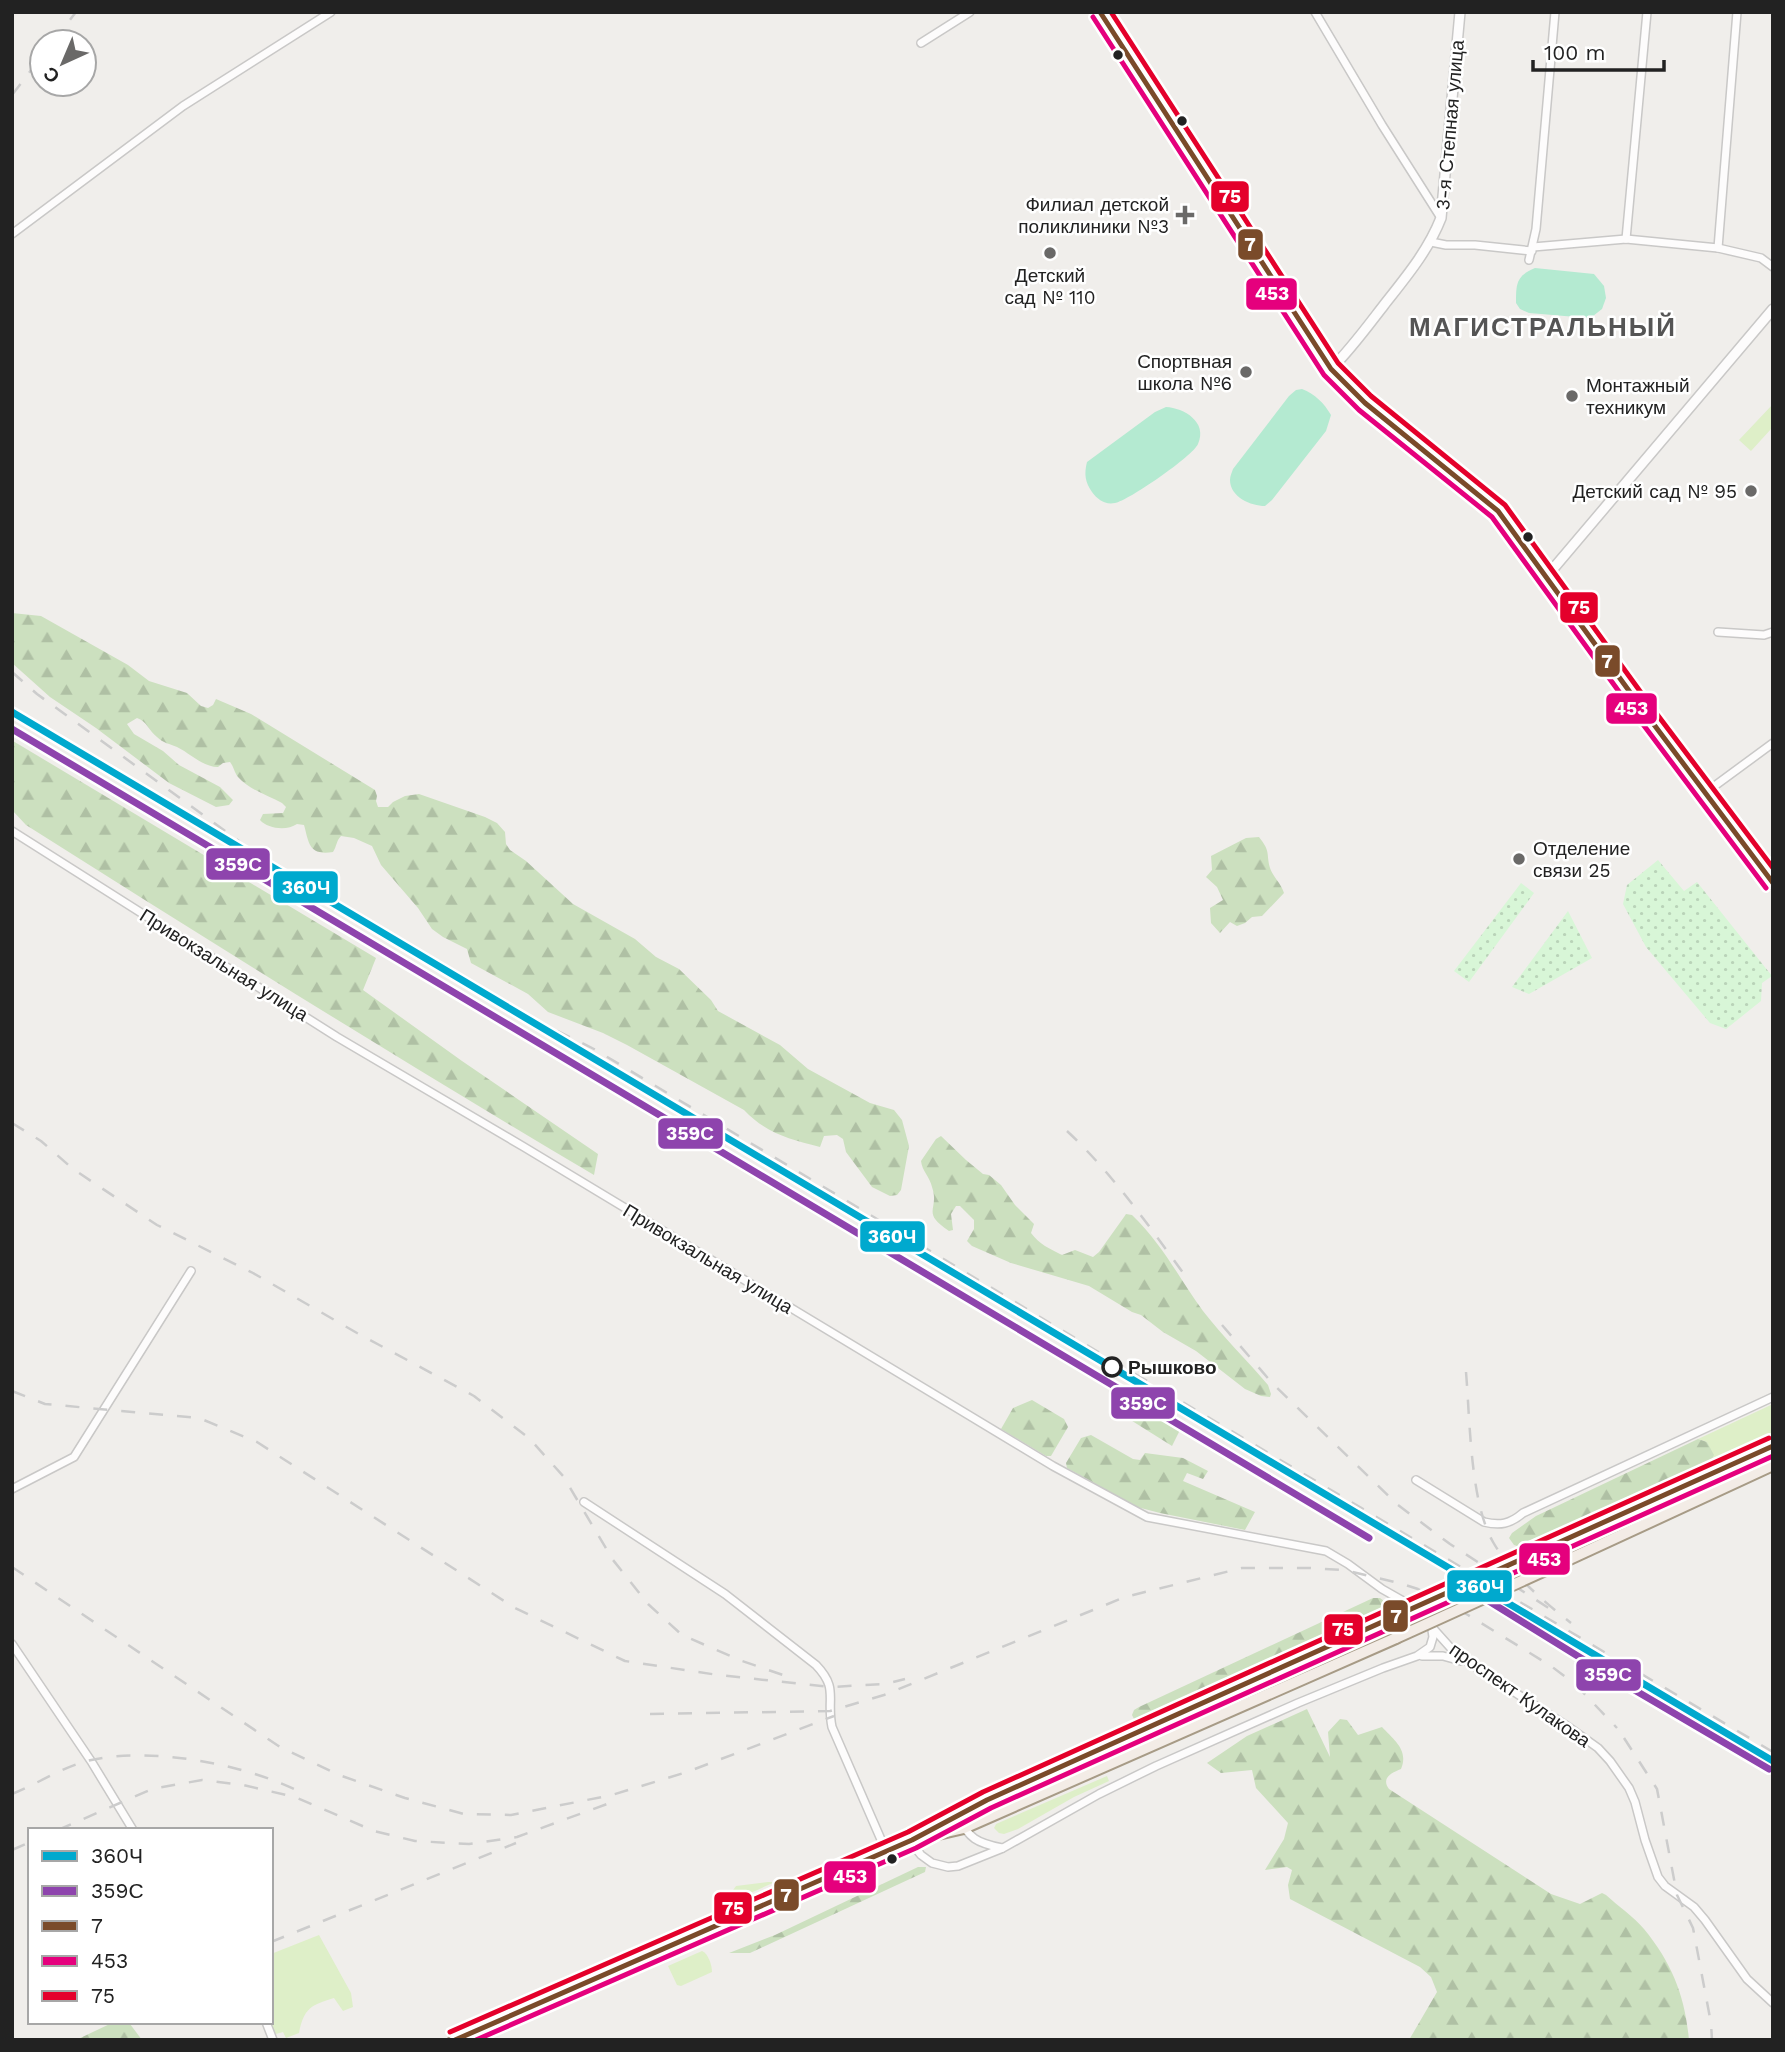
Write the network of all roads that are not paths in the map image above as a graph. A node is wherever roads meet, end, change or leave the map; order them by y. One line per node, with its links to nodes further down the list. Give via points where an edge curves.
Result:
1 (331, 12): 11 (street, via 183,106)
2 (970, 12): 9 (street)
3 (1100, 12): 19 (main road)
4 (1315, 12): 10 (street)
5 (1460, 12): 10 (street, 3-я Степная улица)
6 (1555, 12): 15 (street)
7 (1647, 12): 12 (street)
8 (1737, 12): 14 (street)
9 (921, 43)
10 (1441, 218): 13 (street, 3-я Степная улица)
11 (12, 234)
12 (1626, 239): 14 (street); 15 (street)
13 (1432, 242): 15 (street); 19 (street, 3-я Степная улица)
14 (1718, 248): 17 (street, via 1761,258)
15 (1533, 249): 16 (street)
16 (1529, 260)
17 (1773, 267)
18 (1773, 309): 20 (street)
19 (1331, 369): 20 (main road, via 1365,403 1498,511)
20 (1547, 576): 24 (main road)
21 (1718, 632): 22 (street)
22 (1773, 632)
23 (1773, 743): 24 (street)
24 (1705, 793): 26 (main road)
25 (12, 831): 34 (street, Привокзальная улица, via 337,1037 1053,1466 1147,1517 1338,1557)
26 (1773, 883)
27 (191, 1271): 32 (street, via 74,1457)
28 (1773, 1397): 31 (street, via 1509,1523 1484,1522)
29 (1773, 1446): 38 (main road, bridge)
30 (1773, 1465): 40 (main road, bridge)
31 (1416, 1480)
32 (12, 1489)
33 (584, 1502): 43 (street, via 725,1594 827,1677 832,1727)
34 (1429, 1623): 36 (street, via 1432,1642); 37 (street, проспект Кулакова)
35 (12, 1644): 39 (street)
36 (1417, 1656): 37 (street, via 1443,1656); 42 (street, via 1156,1766)
37 (1468, 1664): 44 (street, проспект Кулакова, via 1570,1728 1610,1761 1629,1787 1658,1877 1694,1907 1747,1979)
38 (957, 1815): 40 (street); 41 (main road)
39 (132, 1828)
40 (964, 1828): 41 (main road); 42 (street, via 976,1841)
41 (911, 1841): 42 (street, via 932,1863 948,1867); 43 (main road)
42 (1003, 1848)
43 (886, 1851): 47 (main road)
44 (1773, 2003)
45 (267, 2026): 46 (street)
46 (274, 2040)
47 (454, 2040)

